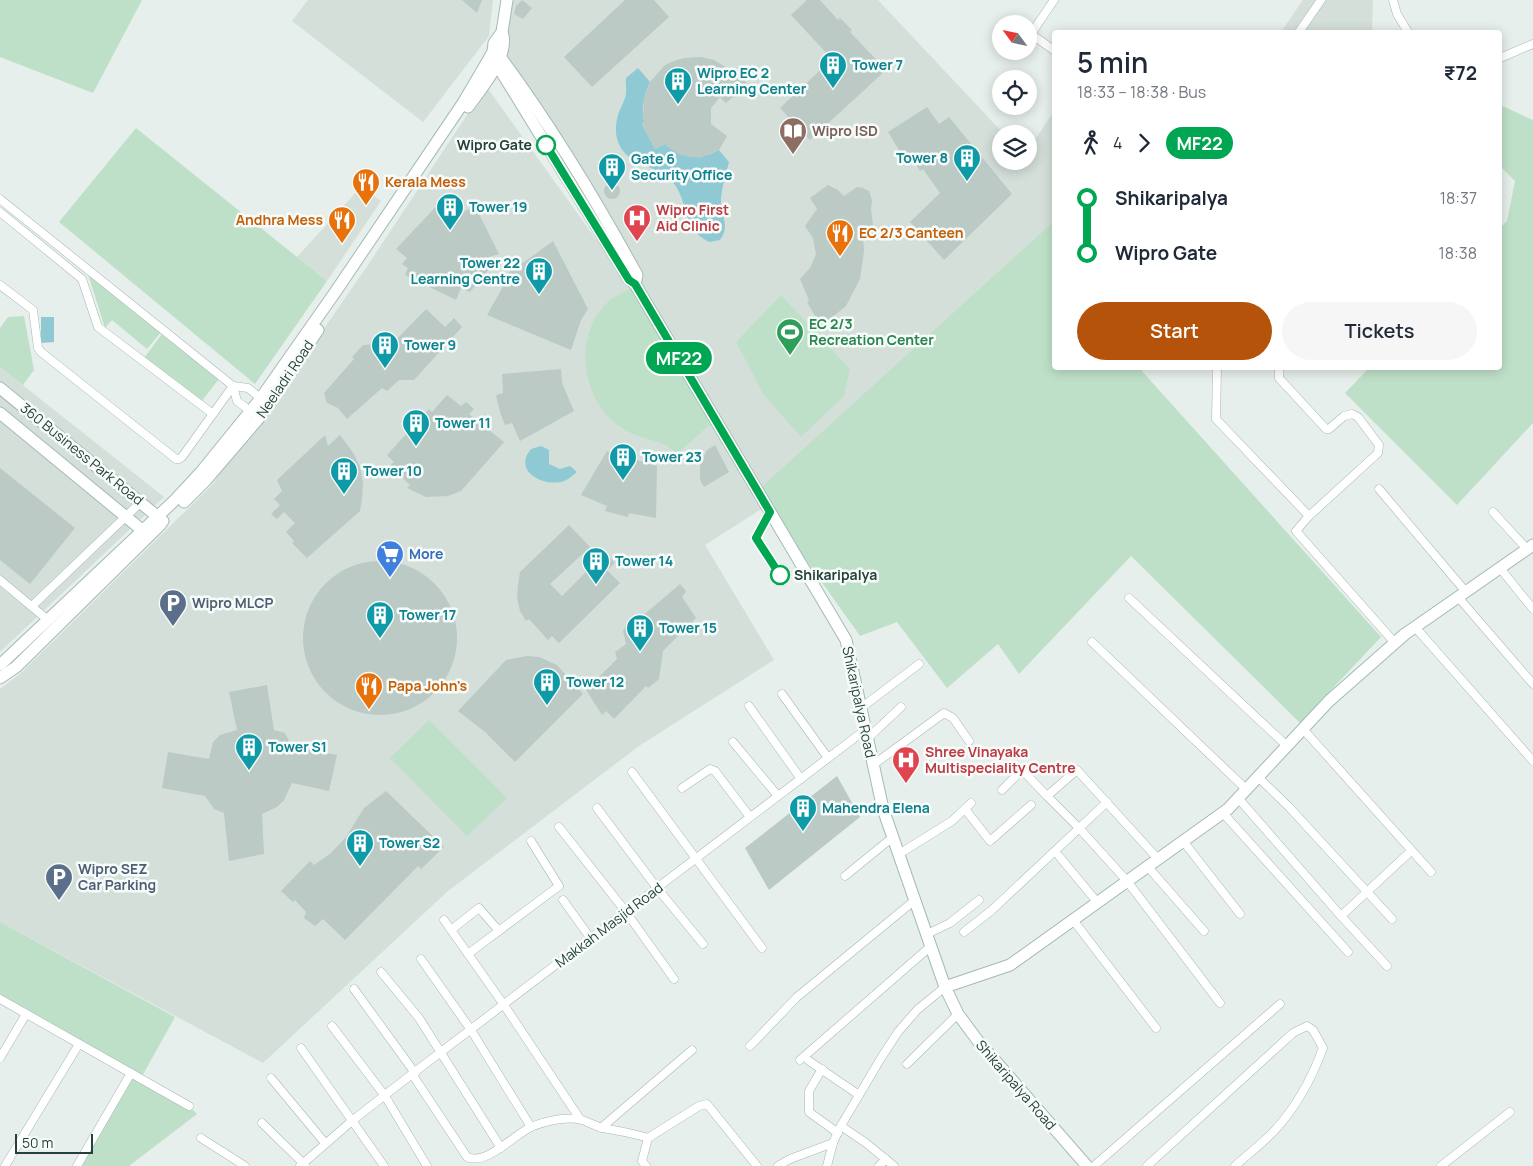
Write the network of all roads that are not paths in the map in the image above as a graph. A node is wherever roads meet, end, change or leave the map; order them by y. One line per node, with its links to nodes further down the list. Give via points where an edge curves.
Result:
1 (507, 0): 9 (street, Neeladri Road, via 502,32 494,43)
2 (1054, 0): 8 (street, via 1031,34)
3 (1321, 0): 5 (street)
4 (1393, 0): 6 (street)
5 (1300, 30)
6 (1407, 30)
7 (1533, 44): 10 (street)
8 (1052, 49)
9 (495, 55): 18 (street, Neeladri Road); 47 (street, Shikaripalya Road, via 558,140 608,222 636,275 635,284 846,640)
10 (1502, 57)
11 (0, 199): 16 (street)
12 (0, 212): 20 (street, via 82,279 98,327)
13 (0, 285): 20 (street, via 33,310 41,352 176,459 182,456)
14 (1217, 370): 26 (street, via 1216,419)
15 (1279, 370): 26 (street, via 1279,378 1326,429 1352,414 1358,417 1379,445 1378,453)
16 (233, 386): 18 (street, via 248,388); 20 (street); 21 (street, via 237,401)
17 (0, 388): 23 (street, 360 Business Park Road)
18 (264, 401): 21 (street, Neeladri Road)
19 (0, 413): 25 (street, 360 Business Park Road)
20 (213, 414)
21 (254, 414): 27 (street, Neeladri Road)
22 (1380, 489): 32 (street)
23 (141, 502): 25 (street); 27 (street, 360 Business Park Road)
24 (1493, 512): 29 (street)
25 (126, 516): 28 (street, 360 Business Park Road); 34 (street)
26 (1309, 516): 39 (street, via 1296,530)
27 (161, 519): 28 (street, Neeladri Road)
28 (146, 533): 36 (street, Neeladri Road); 42 (street, Neeladri Road, via 16,667)
29 (1530, 547): 30 (street)
30 (1500, 568): 32 (street); 35 (street)
31 (0, 580): 34 (street)
32 (1462, 594): 37 (street); 43 (street)
33 (1129, 598): 52 (street)
34 (32, 606): 36 (street)
35 (1533, 609)
36 (48, 620): 41 (street, Neeladri Road)
37 (1415, 627): 39 (street); 54 (street)
38 (1092, 642): 61 (street)
39 (1394, 643): 48 (street)
40 (919, 664): 47 (street)
41 (0, 665)
42 (0, 678)
43 (1533, 684)
44 (782, 694): 53 (street)
45 (748, 706): 58 (street)
46 (901, 707): 49 (street, Makkah Masjid Road)
47 (861, 708): 49 (street, Shikaripalya Road)
48 (1303, 729): 52 (street); 77 (street)
49 (866, 734): 53 (street, Makkah Masjid Road); 55 (street, Shikaripalya Road)
50 (969, 741): 55 (street, via 953,718 944,713)
51 (733, 742): 62 (street)
52 (1287, 746): 57 (street)
53 (828, 758): 58 (street, Makkah Masjid Road)
54 (1533, 761)
55 (873, 765): 74 (street, Shikaripalya Road, via 882,809)
56 (632, 772): 80 (street)
57 (1258, 777): 61 (street); 87 (street)
58 (801, 779): 62 (street, Makkah Masjid Road)
59 (682, 788): 71 (street, via 710,769 715,771)
60 (1002, 790): 63 (street, via 1022,770)
61 (1246, 790): 64 (street)
62 (778, 796): 71 (street, Makkah Masjid Road)
63 (1047, 796): 65 (street, via 1077,770); 73 (street)
64 (1238, 798): 70 (street); 94 (street)
65 (1107, 802): 73 (street); 81 (street)
66 (971, 804): 69 (street)
67 (1031, 805): 69 (street, via 990,841)
68 (597, 808): 86 (street)
69 (964, 810): 78 (street)
70 (1223, 813): 76 (street); 107 (street)
71 (750, 818): 80 (street, Makkah Masjid Road)
72 (559, 827): 92 (street)
73 (1079, 828): 85 (street); 101 (street)
74 (893, 837): 78 (street, Shikaripalya Road); 84 (street)
75 (531, 841): 99 (street, via 559,886)
76 (1184, 841): 81 (street); 93 (street)
77 (1411, 851): 83 (street); 87 (street)
78 (899, 854): 89 (street, Shikaripalya Road)
79 (1059, 856): 91 (street)
80 (697, 858): 86 (street, Makkah Masjid Road); 106 (street)
81 (1158, 859): 82 (street)
82 (1148, 867): 85 (street); 100 (street)
83 (1431, 872)
84 (846, 876)
85 (1127, 881): 91 (street); 116 (street)
86 (657, 888): 92 (street, Makkah Masjid Road); 104 (street)
87 (1367, 891): 94 (street); 95 (street)
88 (563, 900): 103 (street)
89 (915, 900): 102 (street, Shikaripalya Road); 125 (street, via 797,997)
90 (979, 900): 102 (street, via 950,923)
91 (1097, 902): 97 (street)
92 (626, 912): 103 (street, Makkah Masjid Road); 112 (street)
93 (1240, 914)
94 (1341, 916): 110 (street)
95 (1392, 919)
96 (444, 920): 98 (street)
97 (1073, 920): 113 (street, via 1010,965); 122 (street)
98 (451, 930): 99 (street, via 479,908); 108 (street)
99 (499, 931): 108 (street)
100 (1204, 931)
101 (964, 932)
102 (927, 934): 105 (street, Shikaripalya Road)
103 (591, 939): 118 (street, Makkah Masjid Road)
104 (703, 944)
105 (931, 946): 113 (street, Shikaripalya Road); 130 (street)
106 (762, 948)
107 (1348, 952)
108 (468, 954): 118 (street)
109 (421, 959): 123 (street)
110 (1387, 966)
111 (381, 972): 128 (street, via 419,1018)
112 (674, 980)
113 (945, 986): 120 (street, Shikaripalya Road); 137 (street, via 898,1032)
114 (354, 988): 135 (street)
115 (0, 999): 119 (street)
116 (1220, 1003)
117 (1280, 1004): 166 (street)
118 (504, 1005): 123 (street, Makkah Masjid Road); 142 (street)
119 (26, 1014): 124 (street); 129 (street)
120 (958, 1014): 132 (street); 165 (street, Shikaripalya Road, via 978,1042)
121 (332, 1026): 138 (street)
122 (1156, 1028)
123 (471, 1030): 128 (street, Makkah Masjid Road); 144 (street)
124 (79, 1044): 134 (street); 154 (street)
125 (750, 1046)
126 (301, 1048): 141 (street)
127 (692, 1050): 145 (street)
128 (441, 1053): 135 (street, Makkah Masjid Road); 151 (street)
129 (0, 1058)
130 (800, 1060)
131 (809, 1061): 133 (street)
132 (907, 1064)
133 (822, 1069): 137 (street); 146 (street, via 810,1091 809,1112)
134 (131, 1073): 139 (street); 155 (street)
135 (413, 1074): 138 (street, Makkah Masjid Road); 151 (street, via 467,1157 480,1160)
136 (271, 1078): 149 (street)
137 (859, 1095): 146 (street)
138 (385, 1096): 141 (street, Makkah Masjid Road); 158 (street)
139 (189, 1106)
140 (1510, 1112): 169 (street)
141 (353, 1120): 149 (street, Makkah Masjid Road); 157 (street)
142 (580, 1120): 144 (street, via 551,1121); 145 (street)
143 (262, 1123): 153 (street)
144 (531, 1127): 151 (street)
145 (601, 1128): 148 (street, via 619,1129)
146 (840, 1129): 150 (street); 152 (street)
147 (201, 1138): 156 (street)
148 (648, 1138): 159 (street, via 642,1161); 160 (street, via 707,1104)
149 (325, 1143): 153 (street, Makkah Masjid Road)
150 (833, 1143): 161 (street, via 790,1158); 162 (street)
151 (501, 1148)
152 (886, 1158): 163 (street); 164 (street)
153 (303, 1165)
154 (5, 1166)
155 (77, 1166)
156 (245, 1166)
157 (384, 1166)
158 (427, 1166)
159 (646, 1166)
160 (757, 1166)
161 (778, 1166)
162 (827, 1166)
163 (879, 1166)
164 (894, 1166)
165 (1087, 1166)
166 (1094, 1166)
167 (1147, 1166): 168 (street, via 1293,1033 1307,1026 1323,1048 1315,1070 1296,1105 1274,1131)
168 (1235, 1166)
169 (1441, 1166)

